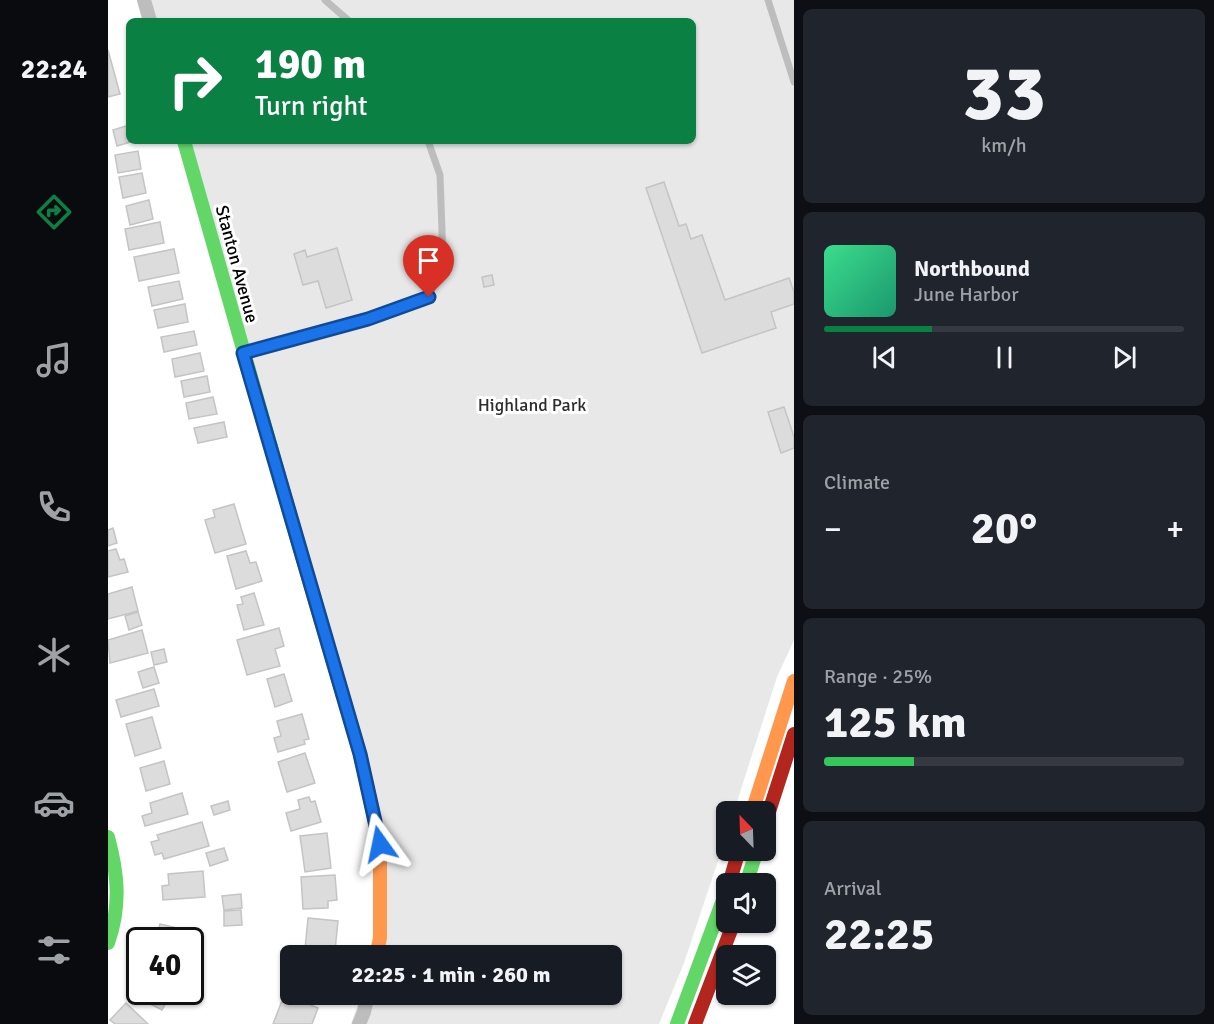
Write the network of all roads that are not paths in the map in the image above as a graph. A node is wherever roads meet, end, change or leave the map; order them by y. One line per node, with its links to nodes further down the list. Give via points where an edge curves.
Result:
1 (144, 0): 4 (street)
2 (325, 0): 5 (lane)
3 (768, 0): 6 (lane)
4 (149, 18)
5 (346, 18)
6 (794, 82)
7 (185, 144): 9 (street, Stanton Avenue)
8 (429, 144): 9 (lane, via 440,175 443,259 429,297 368,319)
9 (243, 353): 18 (street, Stanton Avenue, via 360,754 380,844)
10 (794, 681): 12 (street)
11 (794, 734): 13 (street)
12 (756, 801)
13 (773, 801)
14 (108, 837): 17 (street, via 120,893)
15 (716, 921): 21 (street)
16 (730, 933): 22 (street)
17 (108, 943)
18 (378, 945)
19 (366, 1005): 20 (street)
20 (359, 1024)
21 (677, 1024)
22 (695, 1024)

